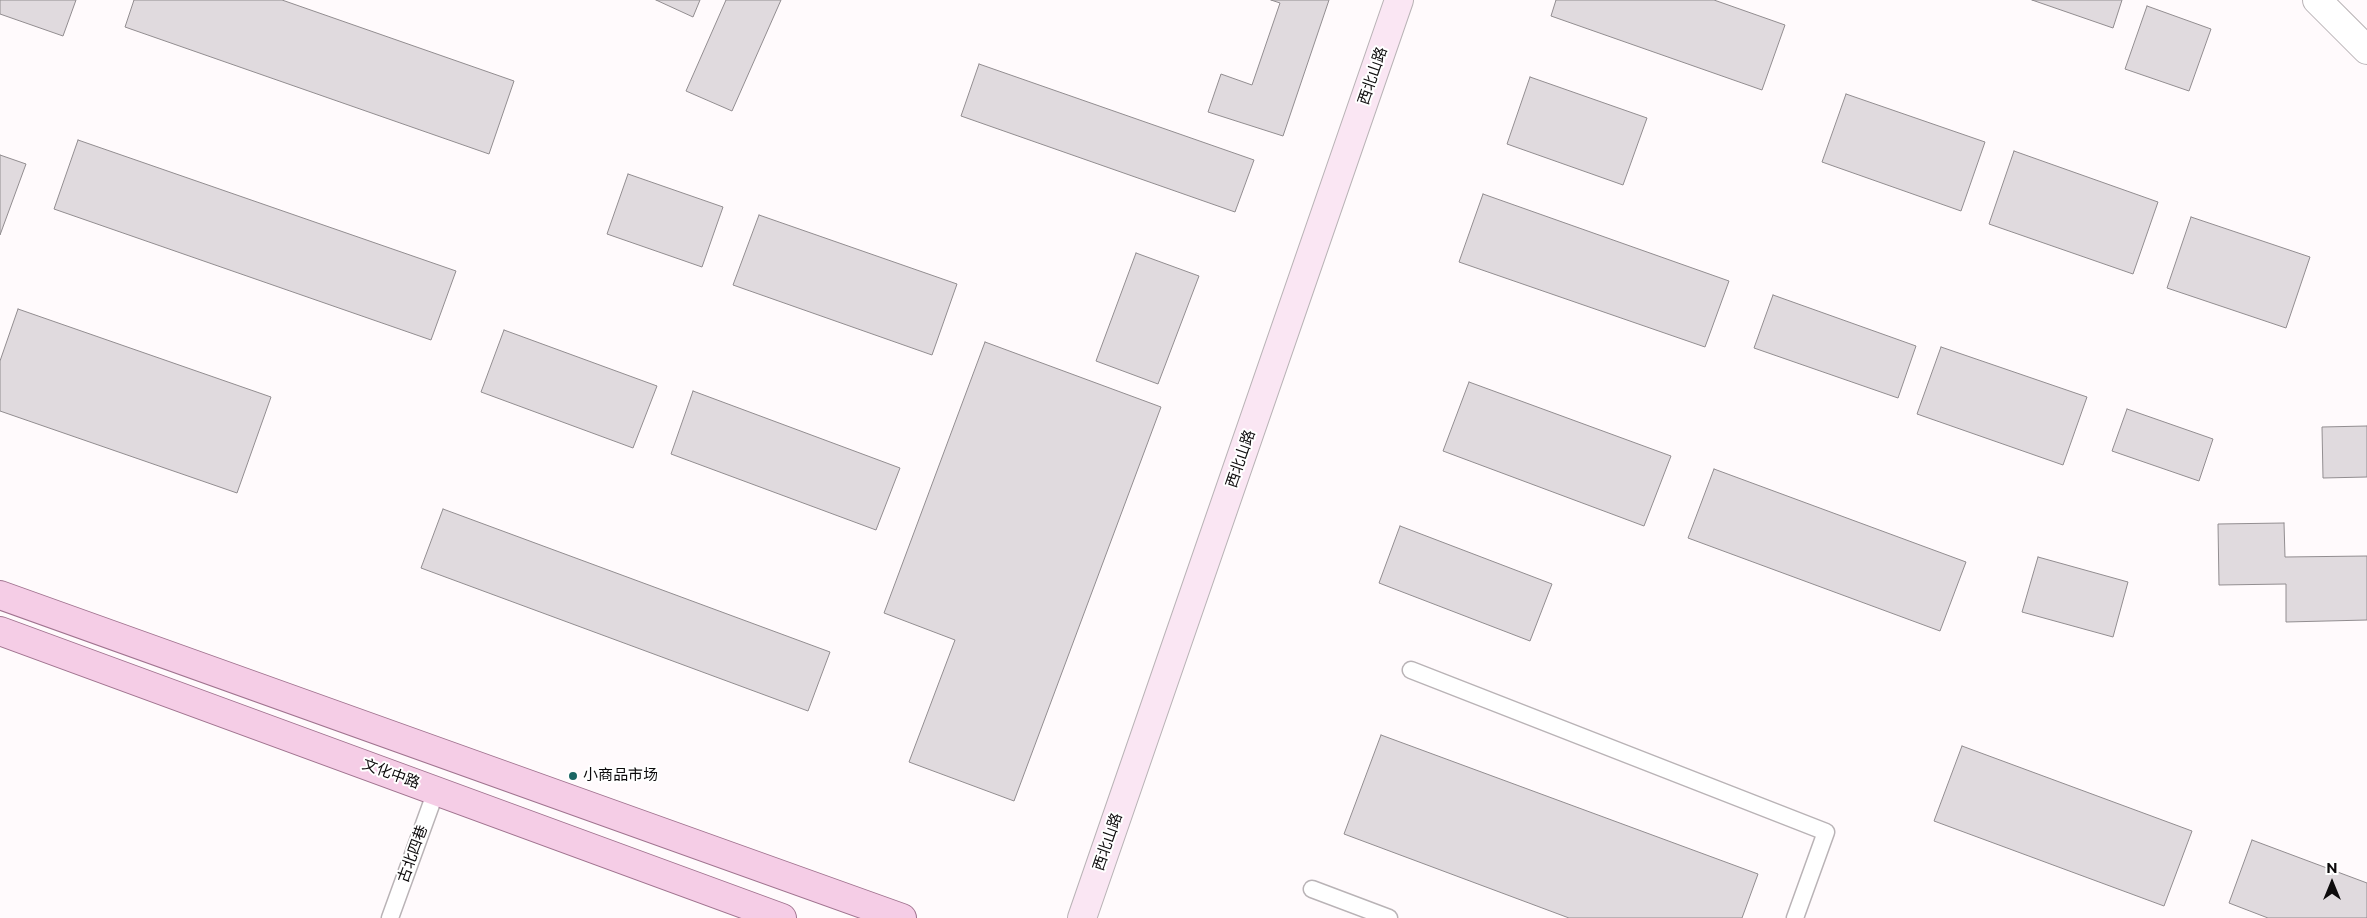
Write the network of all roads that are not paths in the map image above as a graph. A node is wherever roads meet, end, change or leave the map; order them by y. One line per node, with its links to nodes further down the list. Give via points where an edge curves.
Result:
1 (1399, 0): 12 (main road, 西北山路)
2 (2317, 0): 3 (street)
3 (2367, 50)
4 (0, 595): 11 (main road)
5 (0, 631): 7 (main road, 文化中路)
6 (1411, 670): 14 (lane, via 1826,832)
7 (436, 791): 9 (lane, 古北四巷); 10 (main road, 文化中路)
8 (1312, 889): 13 (lane)
9 (390, 918)
10 (782, 918)
11 (902, 918)
12 (1082, 918)
13 (1389, 918)
14 (1795, 918)

